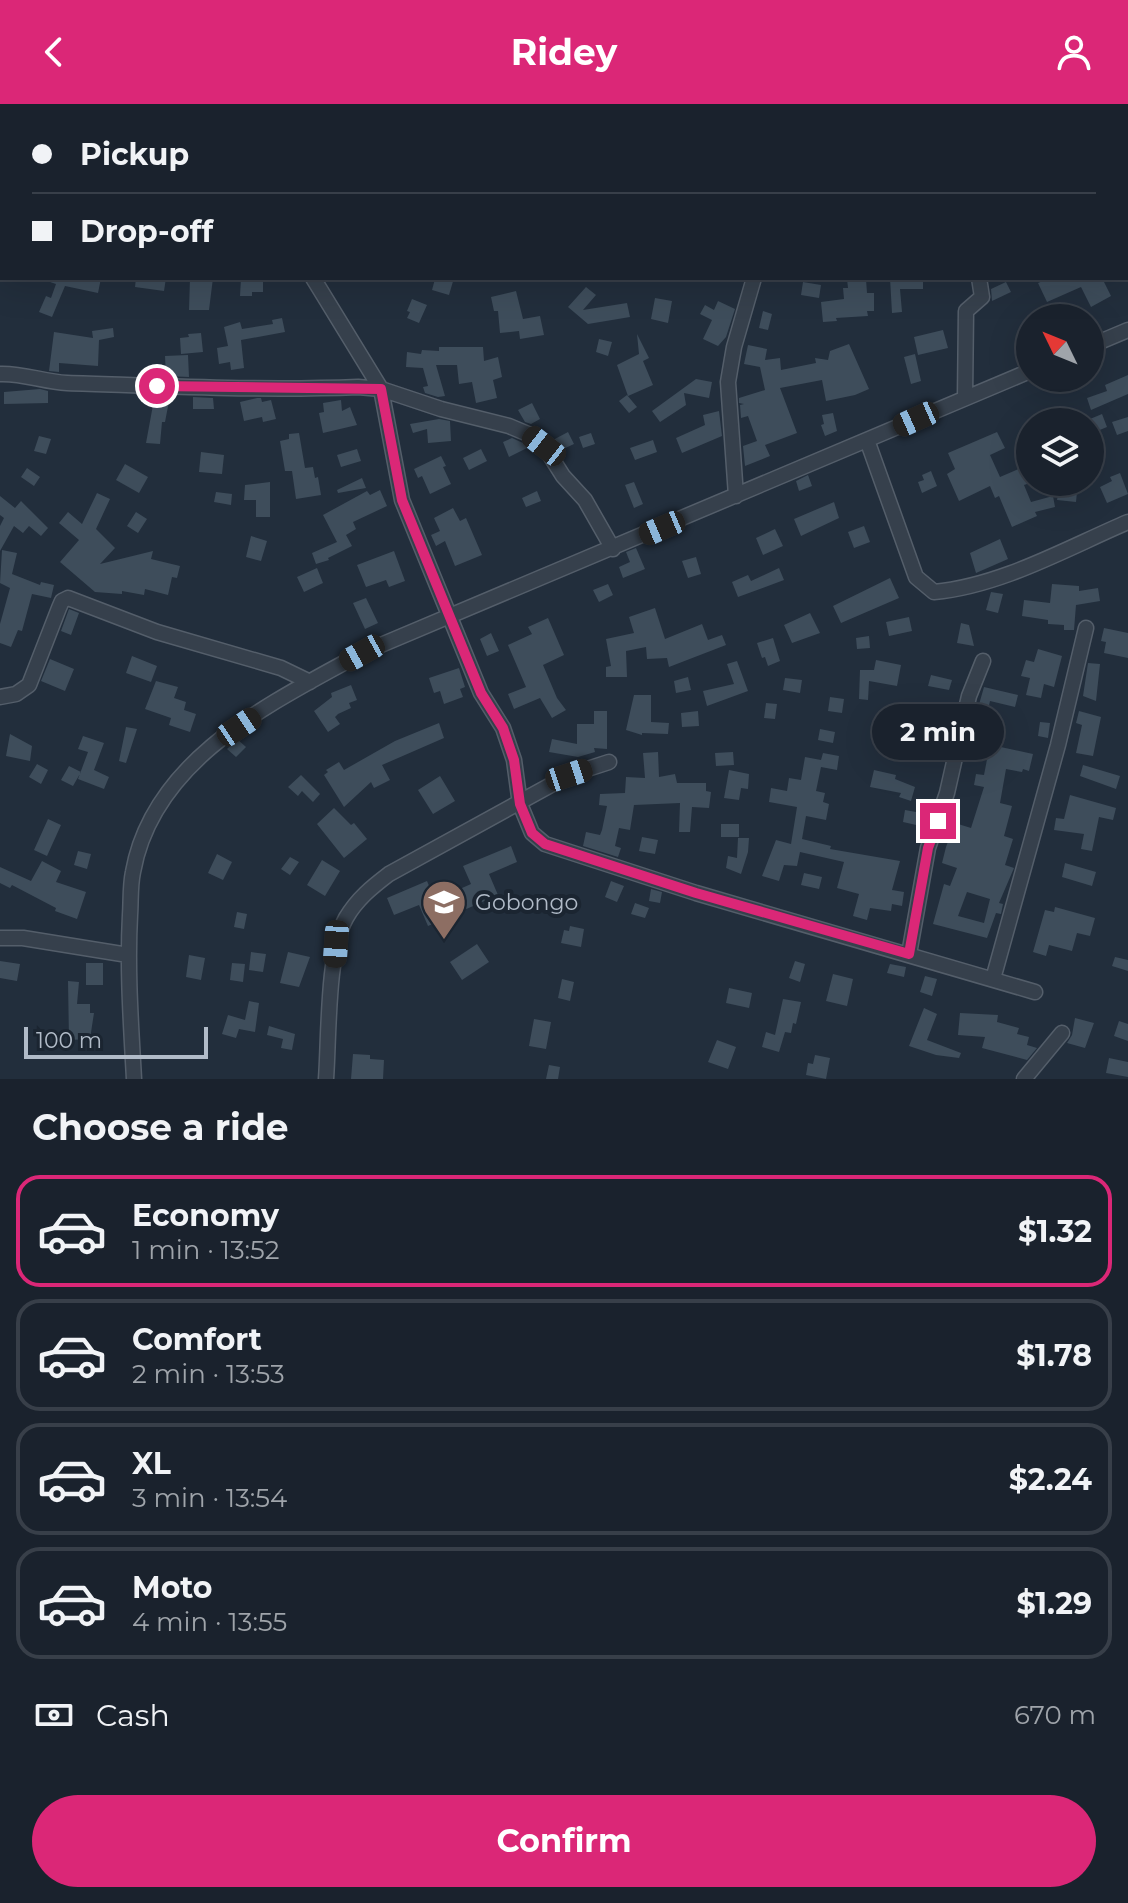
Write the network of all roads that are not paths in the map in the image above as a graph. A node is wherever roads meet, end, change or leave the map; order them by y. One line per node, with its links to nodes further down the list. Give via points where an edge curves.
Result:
1 (314, 280): 8 (street)
2 (753, 280): 11 (street, via 728,382)
3 (979, 280): 9 (street, via 982,297 966,311)
4 (1128, 330): 5 (street)
5 (1104, 340)
6 (0, 374): 8 (street, via 55,382 210,389)
7 (1016, 377): 9 (street)
8 (381, 389): 13 (street, via 528,434 544,446 585,500); 14 (street, via 402,500)
9 (965, 398): 10 (street)
10 (867, 440): 11 (street); 12 (street, via 916,577 934,592 1012,572)
11 (736, 496): 13 (street)
12 (1128, 522)
13 (613, 549): 14 (street)
14 (450, 618): 17 (street, via 362,653); 20 (street, via 481,693 503,728)
15 (1086, 628): 24 (street)
16 (983, 661): 22 (street, via 928,848)
17 (310, 682): 18 (street, via 68,598 62,601 29,685); 23 (street, via 220,740 165,795 146,828 133,872)
18 (0, 697)
19 (609, 762): 20 (street, via 569,775)
20 (520, 804): 22 (street, via 532,833 545,844); 28 (street, via 389,874 364,894 346,919 336,944)
21 (0, 938): 23 (street)
22 (909, 954): 24 (street)
23 (128, 955): 27 (street)
24 (993, 979): 25 (street)
25 (1035, 992)
26 (1062, 1033): 29 (street)
27 (134, 1079)
28 (326, 1079)
29 (1024, 1079)

